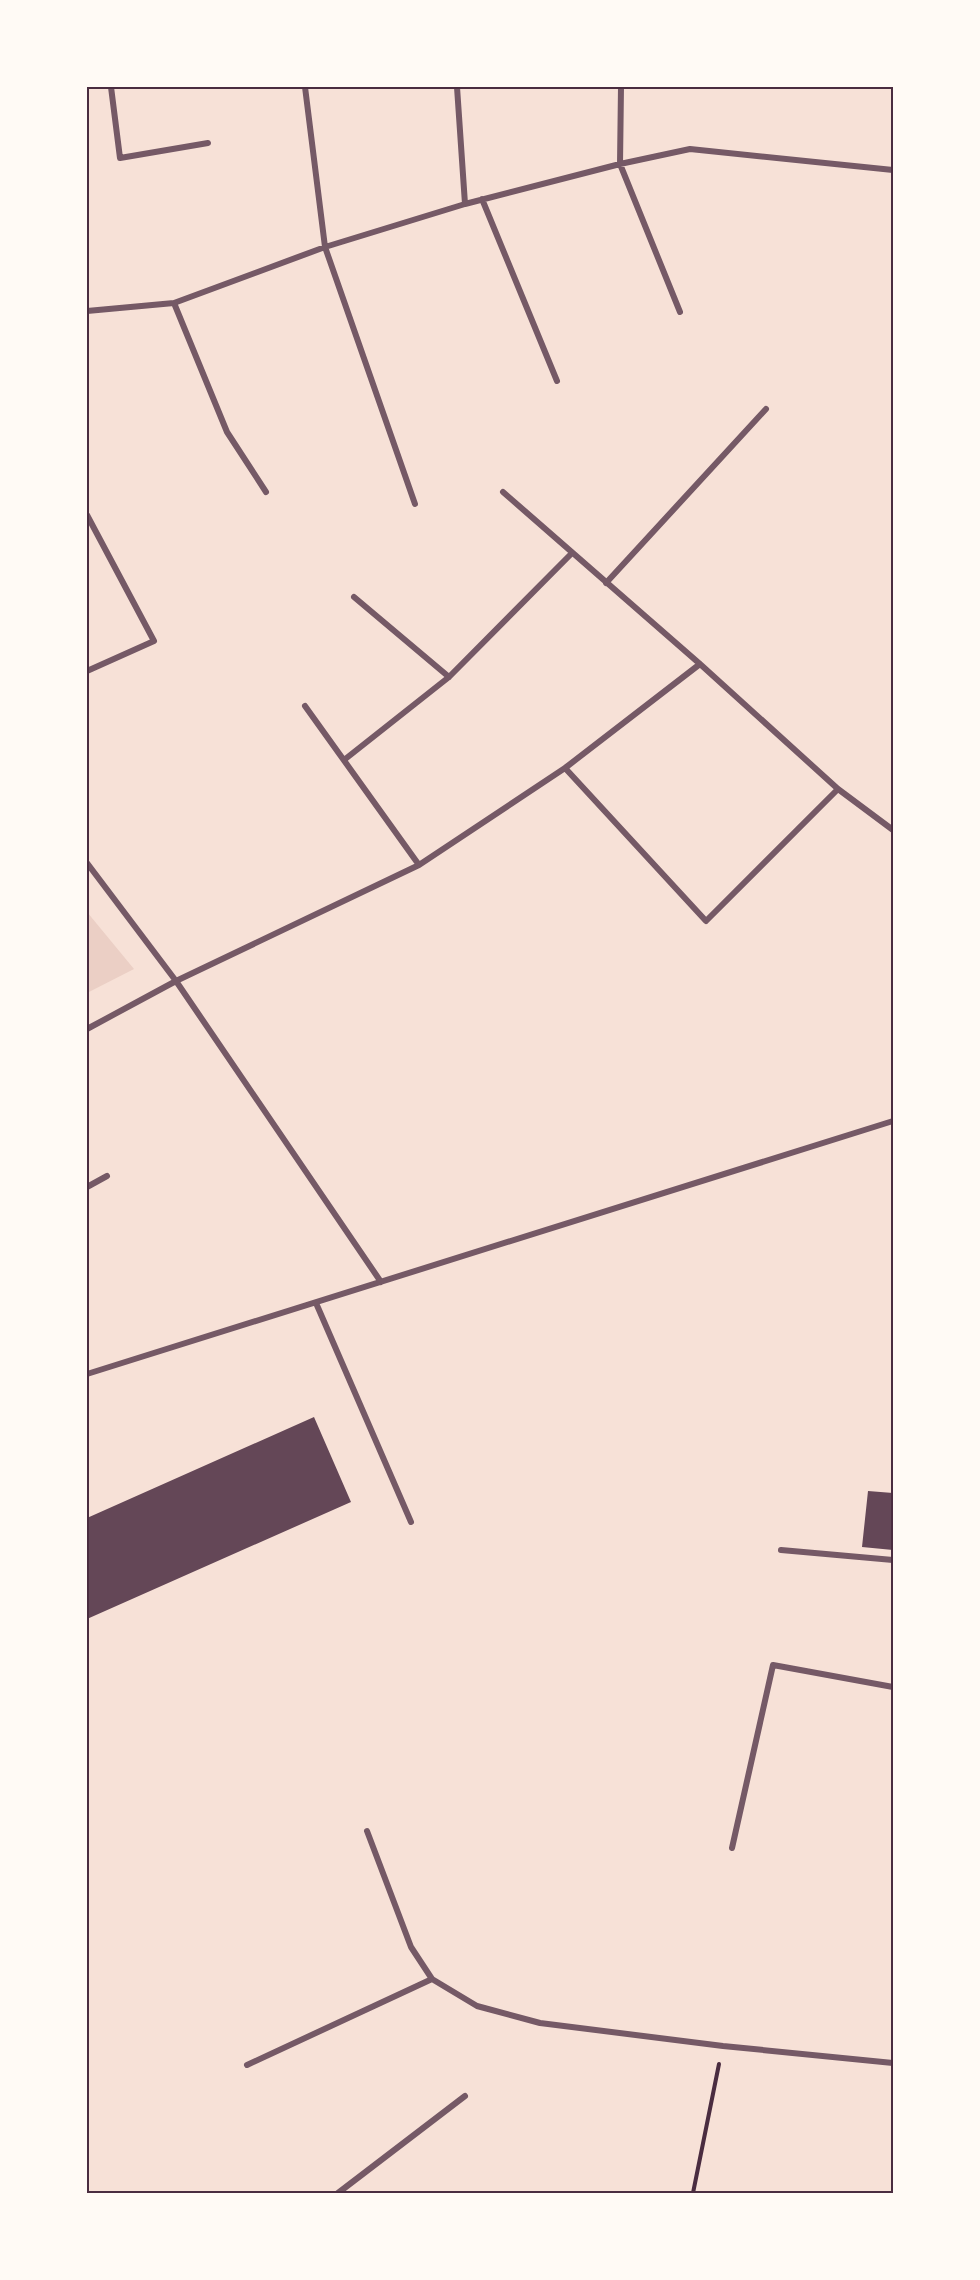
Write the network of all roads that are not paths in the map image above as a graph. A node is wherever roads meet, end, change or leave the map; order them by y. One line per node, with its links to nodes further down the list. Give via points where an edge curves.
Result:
1 (111, 87): 5 (street, via 120,158)
2 (305, 87): 10 (street)
3 (457, 87): 9 (street)
4 (621, 87): 6 (street)
5 (208, 143)
6 (620, 164): 7 (street, via 690,149); 8 (street); 13 (street)
7 (893, 170)
8 (482, 199): 9 (street); 14 (street)
9 (465, 204): 10 (street)
10 (325, 247): 11 (street); 18 (street)
11 (174, 303): 12 (street); 16 (street, via 227,432)
12 (87, 311)
13 (680, 312)
14 (557, 381)
15 (766, 410): 21 (street)
16 (266, 492)
17 (502, 492): 20 (street)
18 (415, 504)
19 (87, 515): 24 (street, via 154,641)
20 (572, 553): 21 (street); 25 (street)
21 (606, 583): 23 (street)
22 (354, 597): 25 (street)
23 (700, 664): 28 (street); 29 (street)
24 (87, 671)
25 (449, 677): 27 (street)
26 (305, 706): 27 (street)
27 (344, 760): 32 (street)
28 (565, 768): 29 (street, via 706,921); 32 (street)
29 (838, 789): 30 (street)
30 (893, 830)
31 (87, 863): 33 (street)
32 (419, 865): 33 (street)
33 (176, 981): 34 (street); 38 (street)
34 (87, 1029)
35 (893, 1121): 38 (street)
36 (107, 1176): 37 (street)
37 (87, 1187)
38 (381, 1282): 39 (street)
39 (316, 1303): 40 (street); 41 (street)
40 (87, 1374)
41 (411, 1522)
42 (781, 1550): 43 (street)
43 (893, 1560)
44 (893, 1687): 46 (street, via 773,1665)
45 (367, 1831): 47 (street, via 411,1947)
46 (732, 1848)
47 (432, 1979): 48 (street, via 477,2006 540,2023); 49 (street)
48 (893, 2063)
49 (247, 2065)
50 (465, 2096): 51 (street)
51 (338, 2193)

